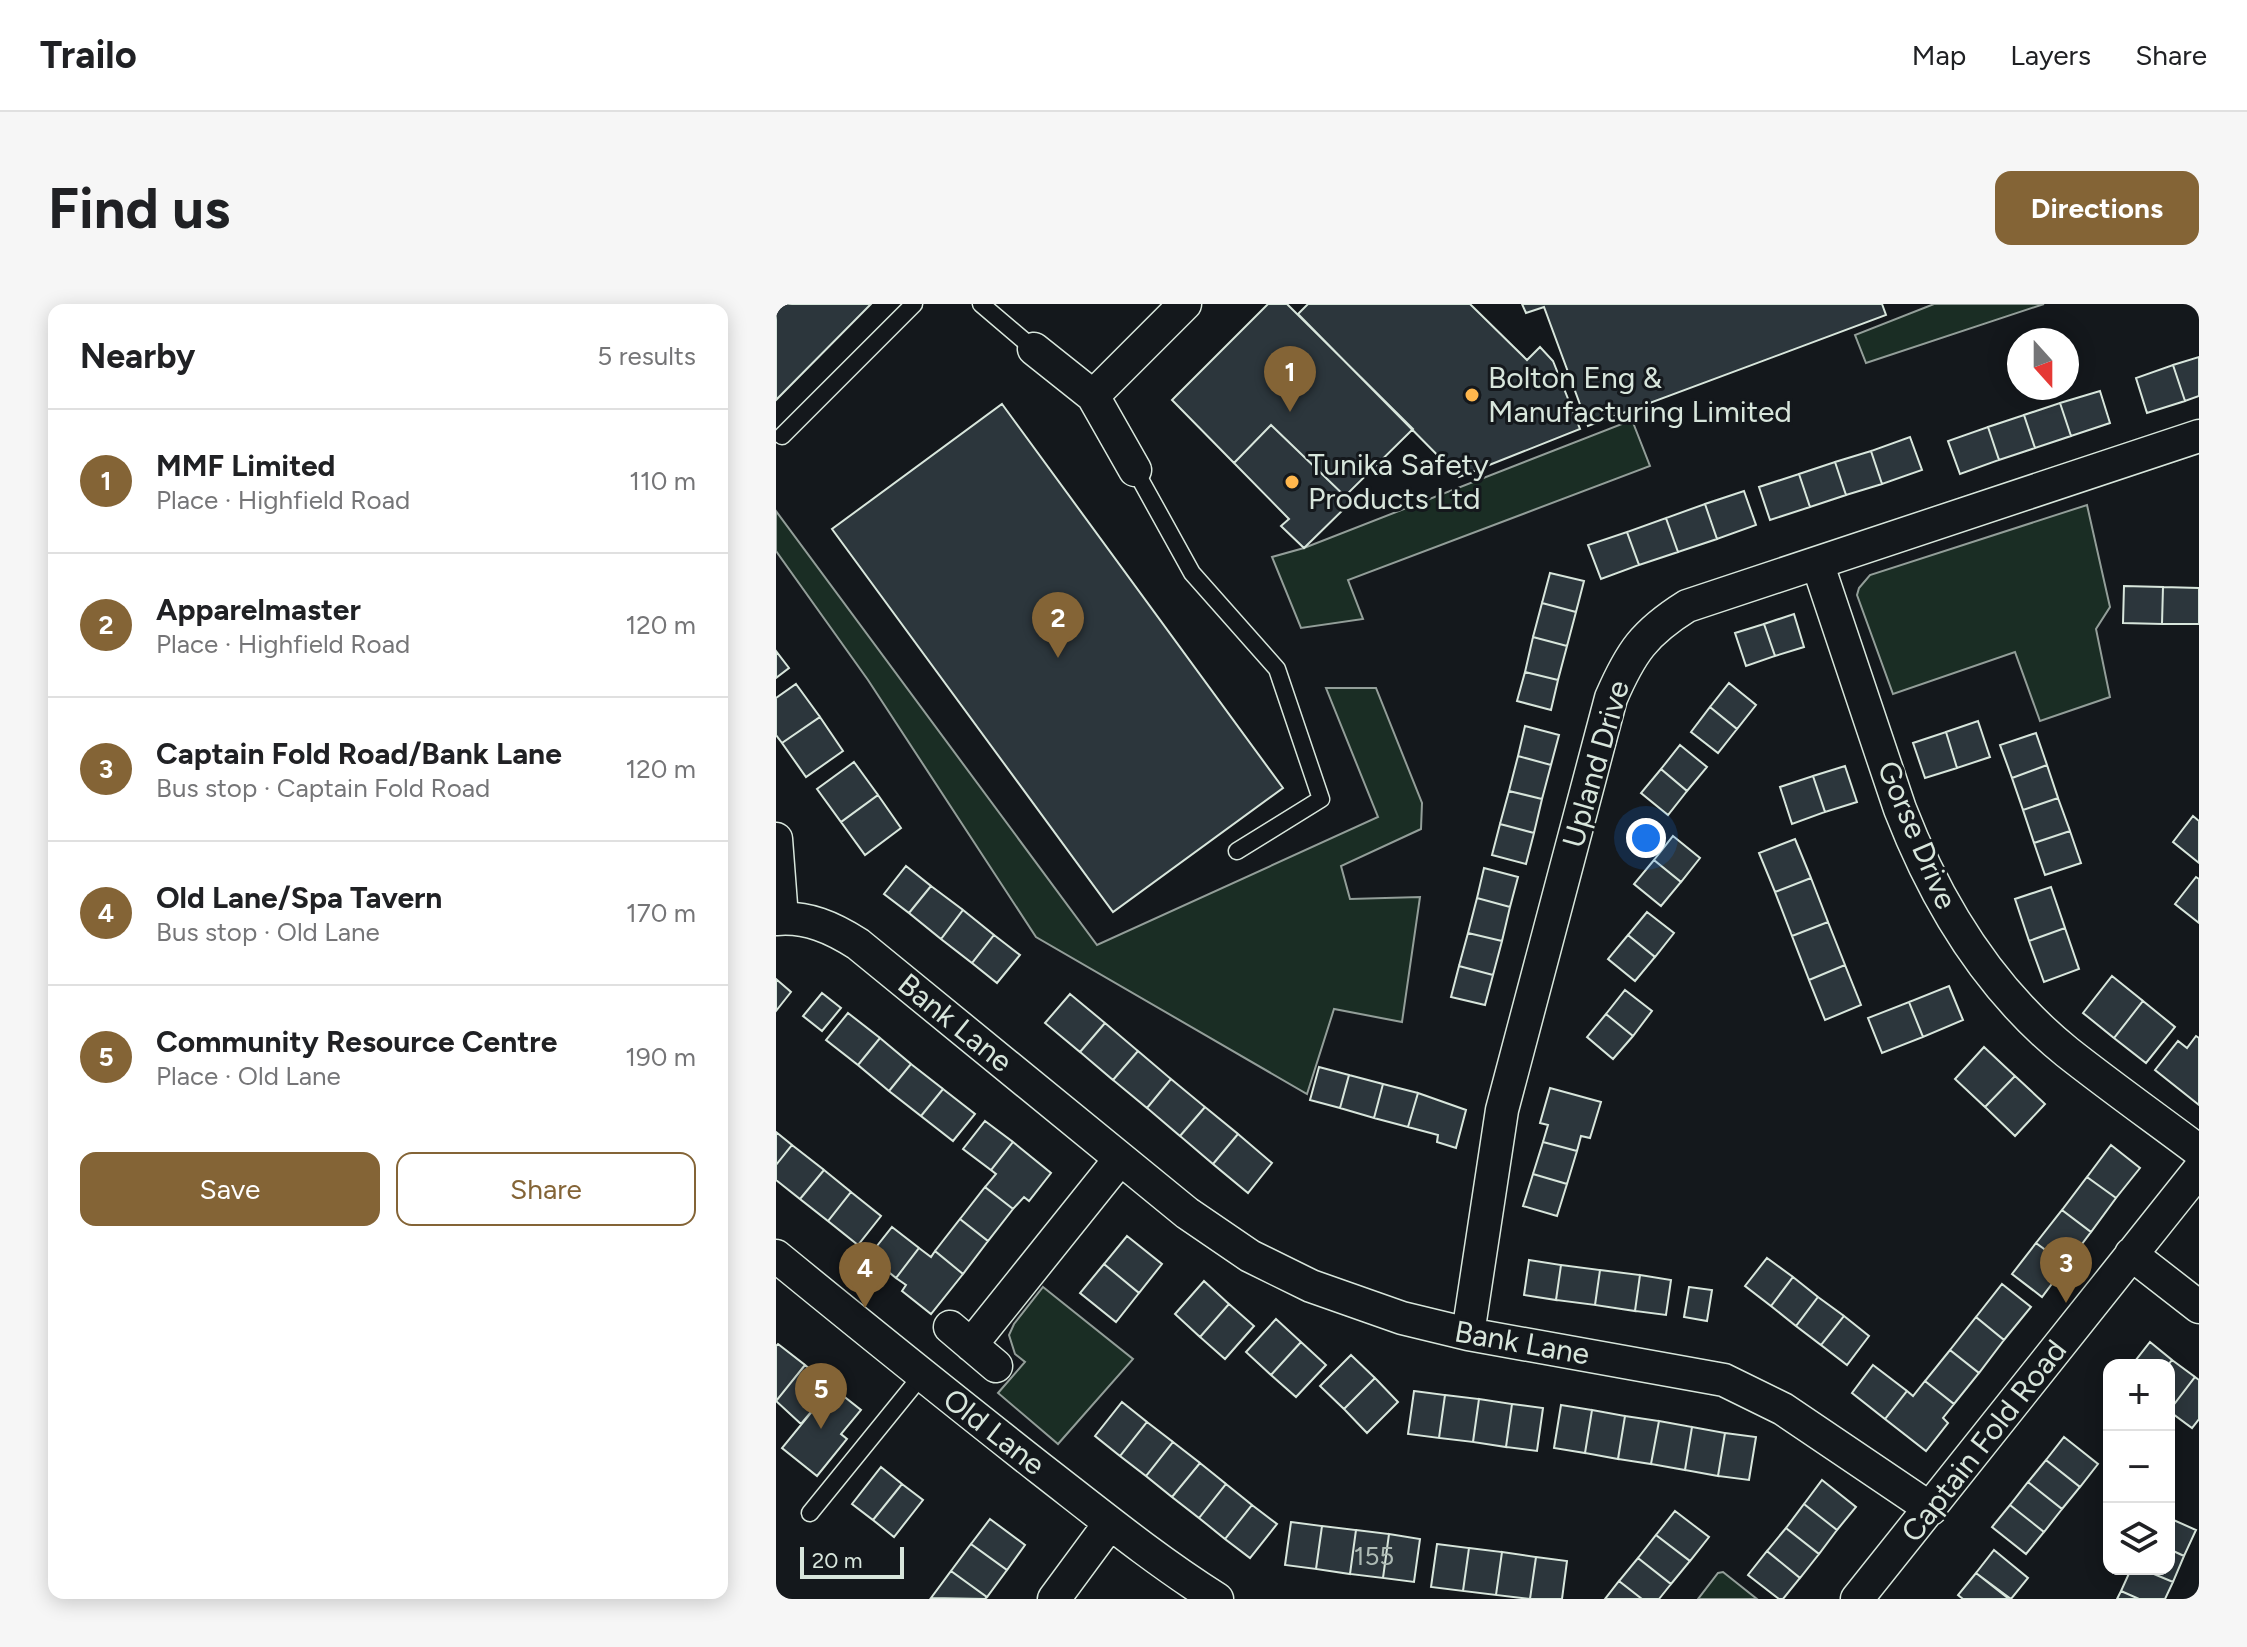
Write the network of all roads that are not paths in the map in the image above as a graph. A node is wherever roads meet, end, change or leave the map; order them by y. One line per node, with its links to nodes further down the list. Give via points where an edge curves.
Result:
1 (914, 304): 6 (lane)
2 (981, 304): 4 (lane)
3 (1185, 304): 5 (street)
4 (1034, 349): 5 (street)
5 (1093, 396): 8 (street)
6 (782, 436)
7 (2199, 436): 9 (street, Upland Drive)
8 (1135, 470): 11 (lane, via 1192,573 1277,669 1321,799)
9 (1818, 565): 13 (street, Gorse Drive, via 1913,843 1970,946 2023,1010 2066,1051); 19 (street, Upland Drive, via 1687,606 1658,624 1623,671 1611,698 1502,1110)
10 (776, 839): 12 (street)
11 (1237, 851)
12 (779, 918): 14 (street, Bank Lane, via 833,928 858,944)
13 (2199, 1151)
14 (1120, 1159): 19 (street, Bank Lane, via 1250,1256 1361,1306); 20 (street, via 960,1336)
15 (2199, 1170): 16 (street, Captain Fold Road)
16 (2131, 1254): 18 (street); 22 (street, Captain Fold Road)
17 (776, 1256): 21 (street, Old Lane)
18 (2199, 1307)
19 (1468, 1334): 22 (street, Bank Lane, via 1724,1380 1783,1409)
20 (996, 1366)
21 (922, 1375): 23 (lane); 24 (street, Old Lane)
22 (1931, 1509): 27 (street, Captain Fold Road)
23 (810, 1513)
24 (1110, 1523): 25 (street); 26 (street, Old Lane)
25 (1054, 1599)
26 (1217, 1599)
27 (1857, 1599)

